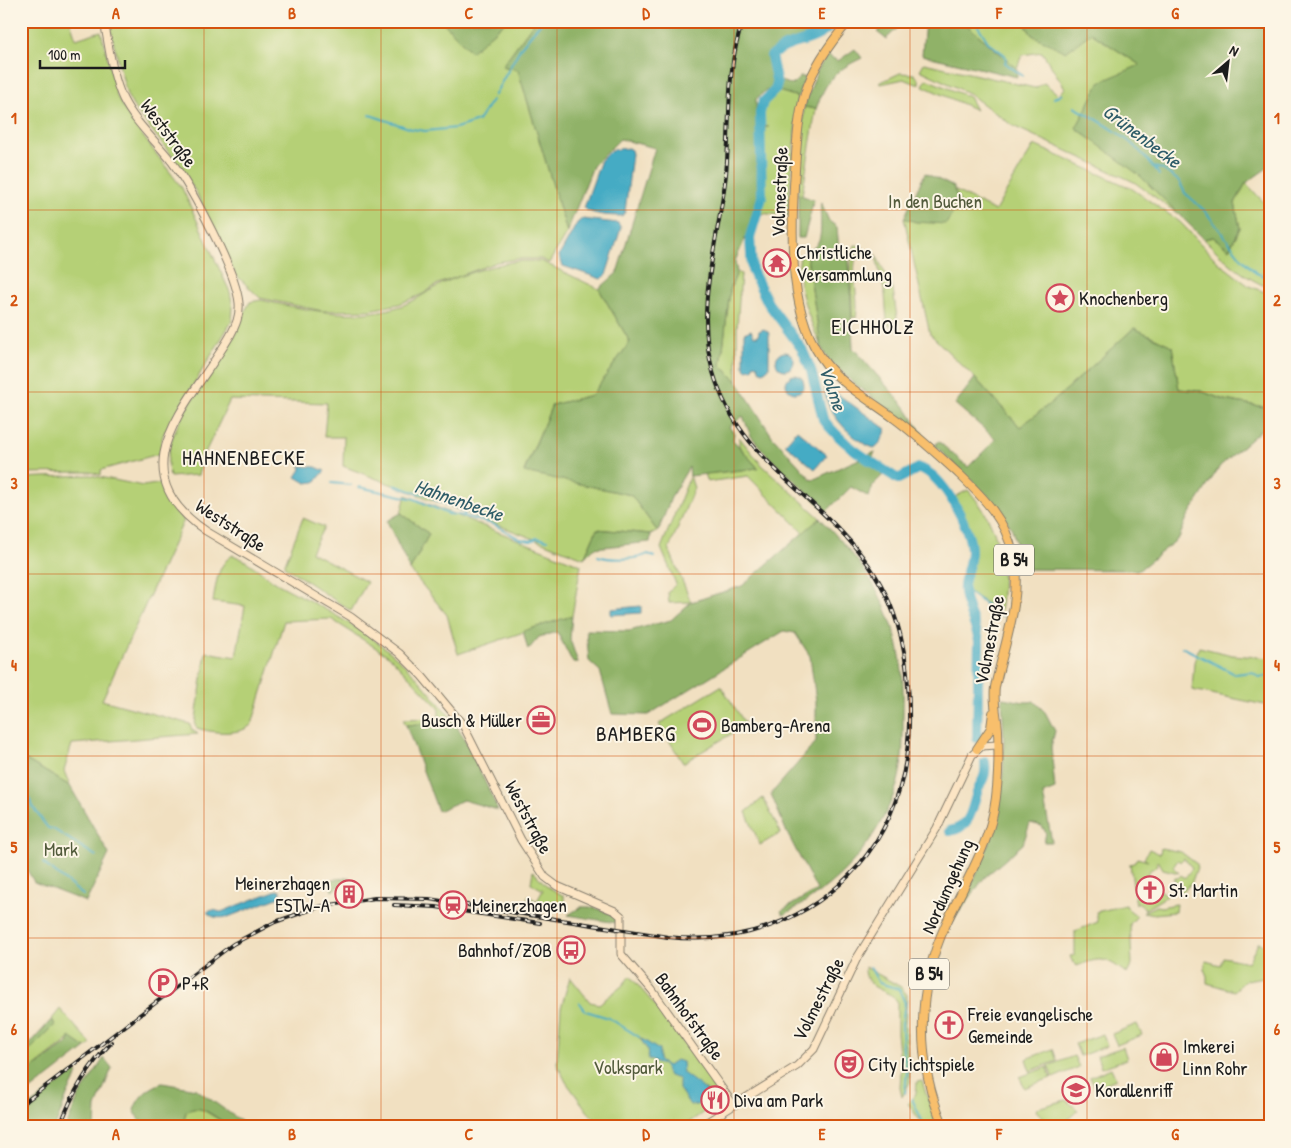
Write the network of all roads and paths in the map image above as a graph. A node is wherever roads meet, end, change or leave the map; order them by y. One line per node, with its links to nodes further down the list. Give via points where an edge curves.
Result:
1 (104, 21): 6 (main road, Weststraße, via 122,97 196,198 239,301 237,323 167,439 163,467 172,501 182,514 206,531 376,634 417,670 463,726 521,840 545,877 556,886 615,910 621,916)
2 (849, 21): 3 (main road, Volmestraße / B 54, via 815,66 804,93 793,216 795,280 802,311 819,353 834,373 933,450 997,514 1008,536 1016,572 1015,601)
3 (994, 698): 4 (main road, Volmestraße / B 54); 5 (main road, via 991,728)
4 (997, 746): 5 (main road); 9 (main road, Nordumgehung / B 54, via 998,778 989,830 937,946 924,998 922,1044)
5 (977, 749): 7 (main road, Volmestraße, via 936,828 857,958 817,1044 797,1066)
6 (620, 949): 7 (main road, Bahnhofstraße, via 624,959 652,990)
7 (733, 1104): 8 (main road, Volmestraße)
8 (699, 1127)
9 (944, 1127)

